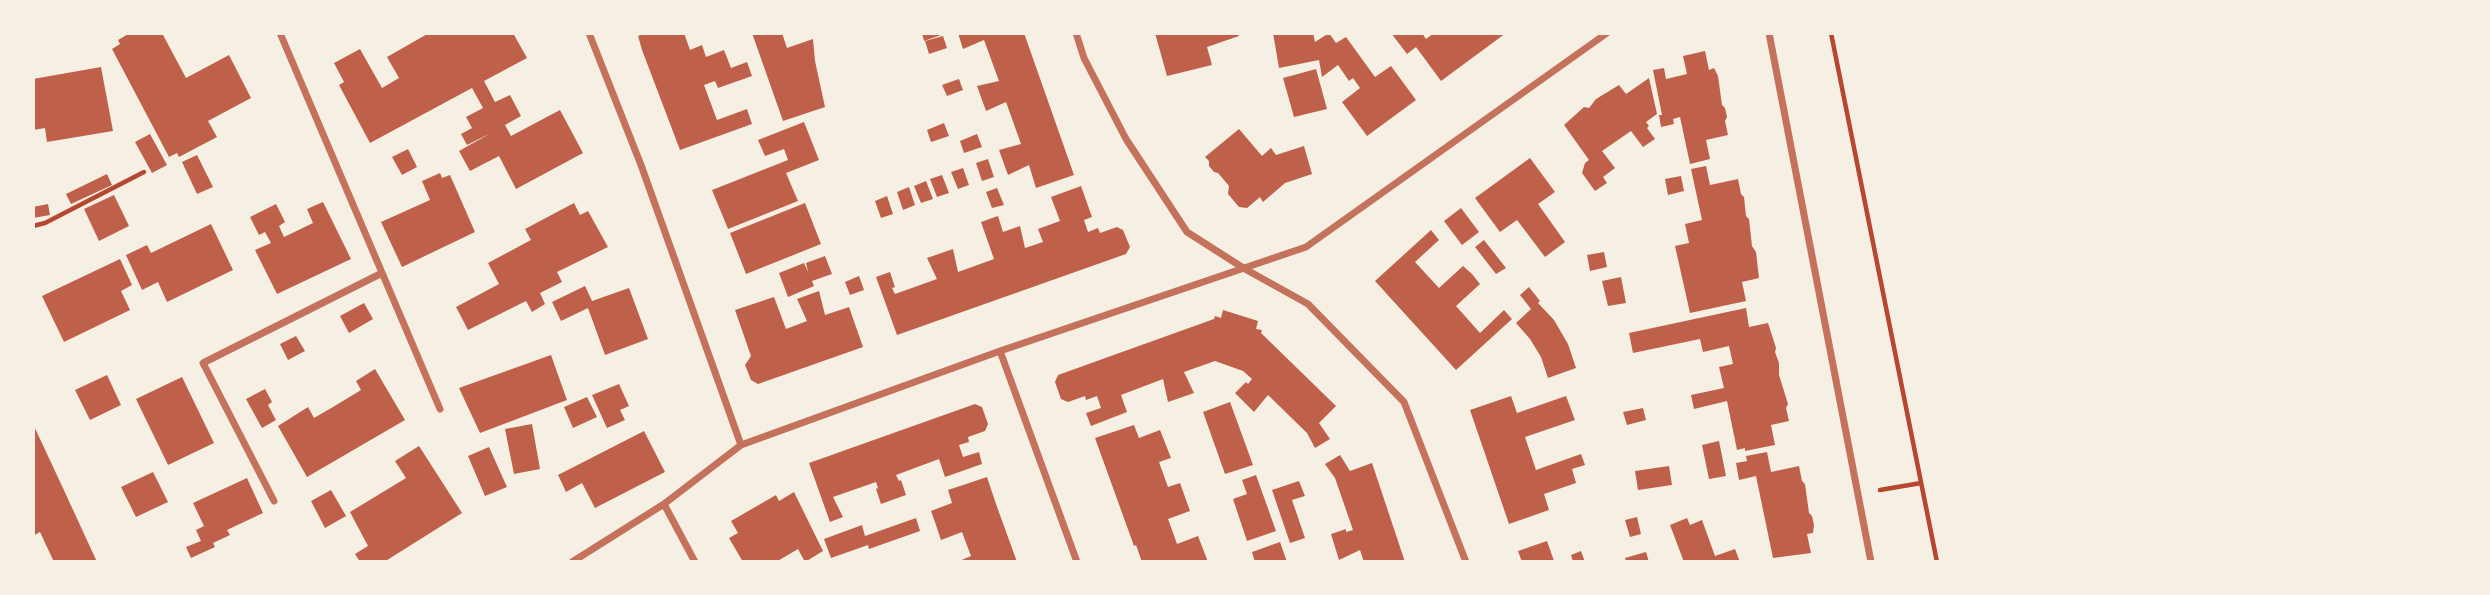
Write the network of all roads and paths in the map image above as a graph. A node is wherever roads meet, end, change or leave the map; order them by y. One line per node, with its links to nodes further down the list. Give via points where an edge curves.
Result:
1 (280, 33): 10 (street)
2 (589, 33): 13 (street)
3 (1076, 33): 9 (street, via 1126,139 1187,232)
4 (1607, 33): 9 (street, via 1306,247)
5 (1769, 33): 15 (street)
6 (1830, 33): 14 (path)
7 (144, 172): 8 (path)
8 (33, 226)
9 (1245, 269): 11 (street); 21 (street, via 1308,304 1405,402)
10 (383, 273): 12 (street); 16 (street, via 203,363)
11 (1000, 351): 13 (street); 20 (street)
12 (440, 410)
13 (741, 444): 17 (street)
14 (1921, 483): 15 (path); 23 (path)
15 (1859, 494): 22 (street)
16 (274, 501)
17 (664, 503): 18 (street); 19 (street)
18 (572, 562)
19 (695, 562)
20 (1077, 562)
21 (1466, 562)
22 (1871, 562)
23 (1937, 562)

